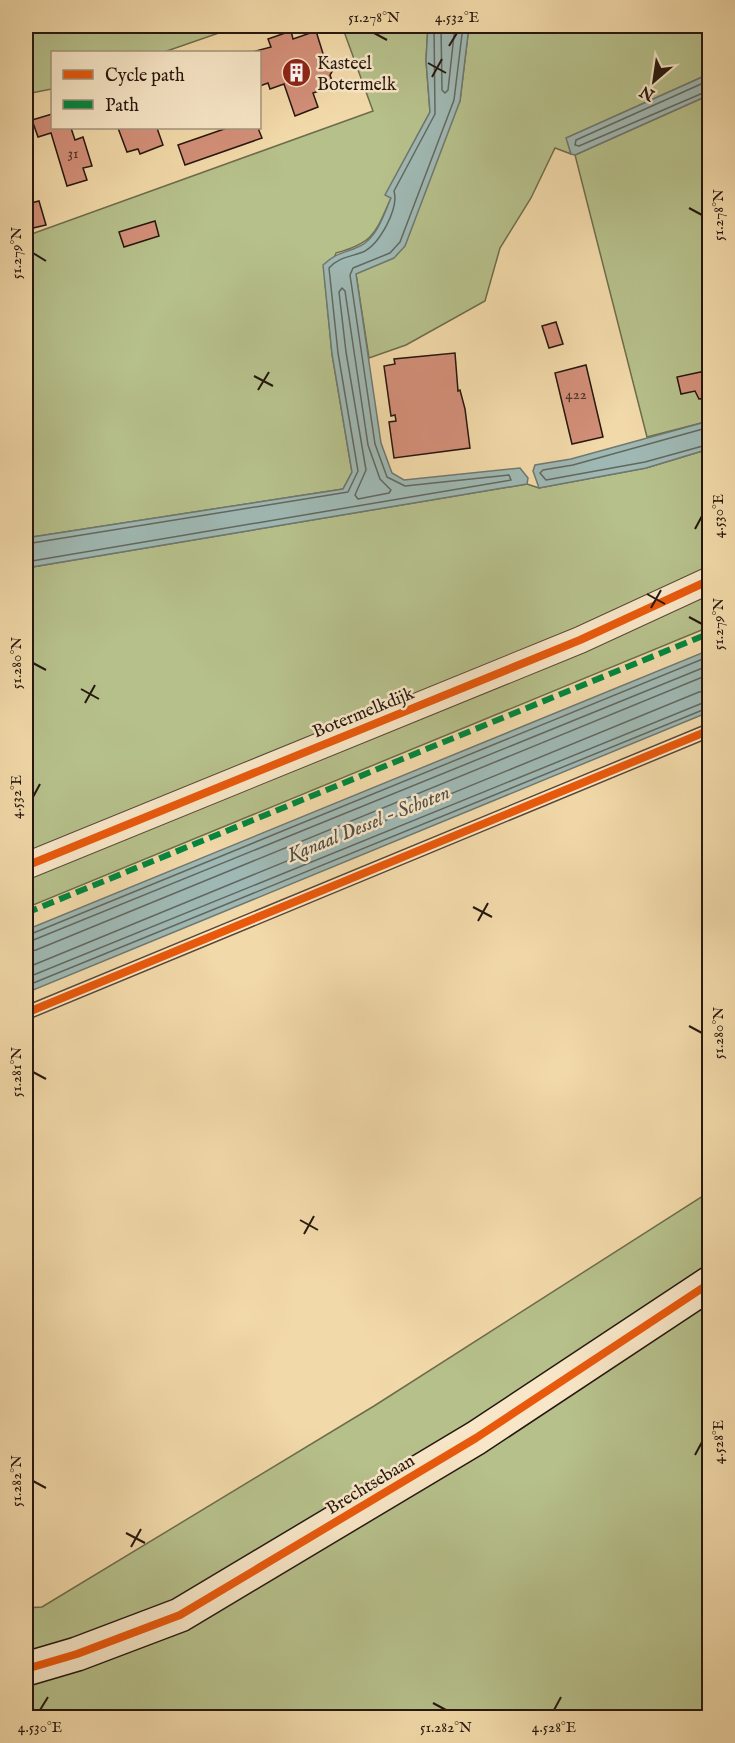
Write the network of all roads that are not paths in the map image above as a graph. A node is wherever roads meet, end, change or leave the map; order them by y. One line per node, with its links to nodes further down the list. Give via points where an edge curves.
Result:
1 (710, 580): 3 (street, Botermelkdijk, via 580,640)
2 (710, 730): 4 (lane)
3 (26, 866)
4 (26, 1012)
5 (710, 1283): 6 (main road, Brechtsebaan, via 476,1438 180,1615)
6 (26, 1669)

